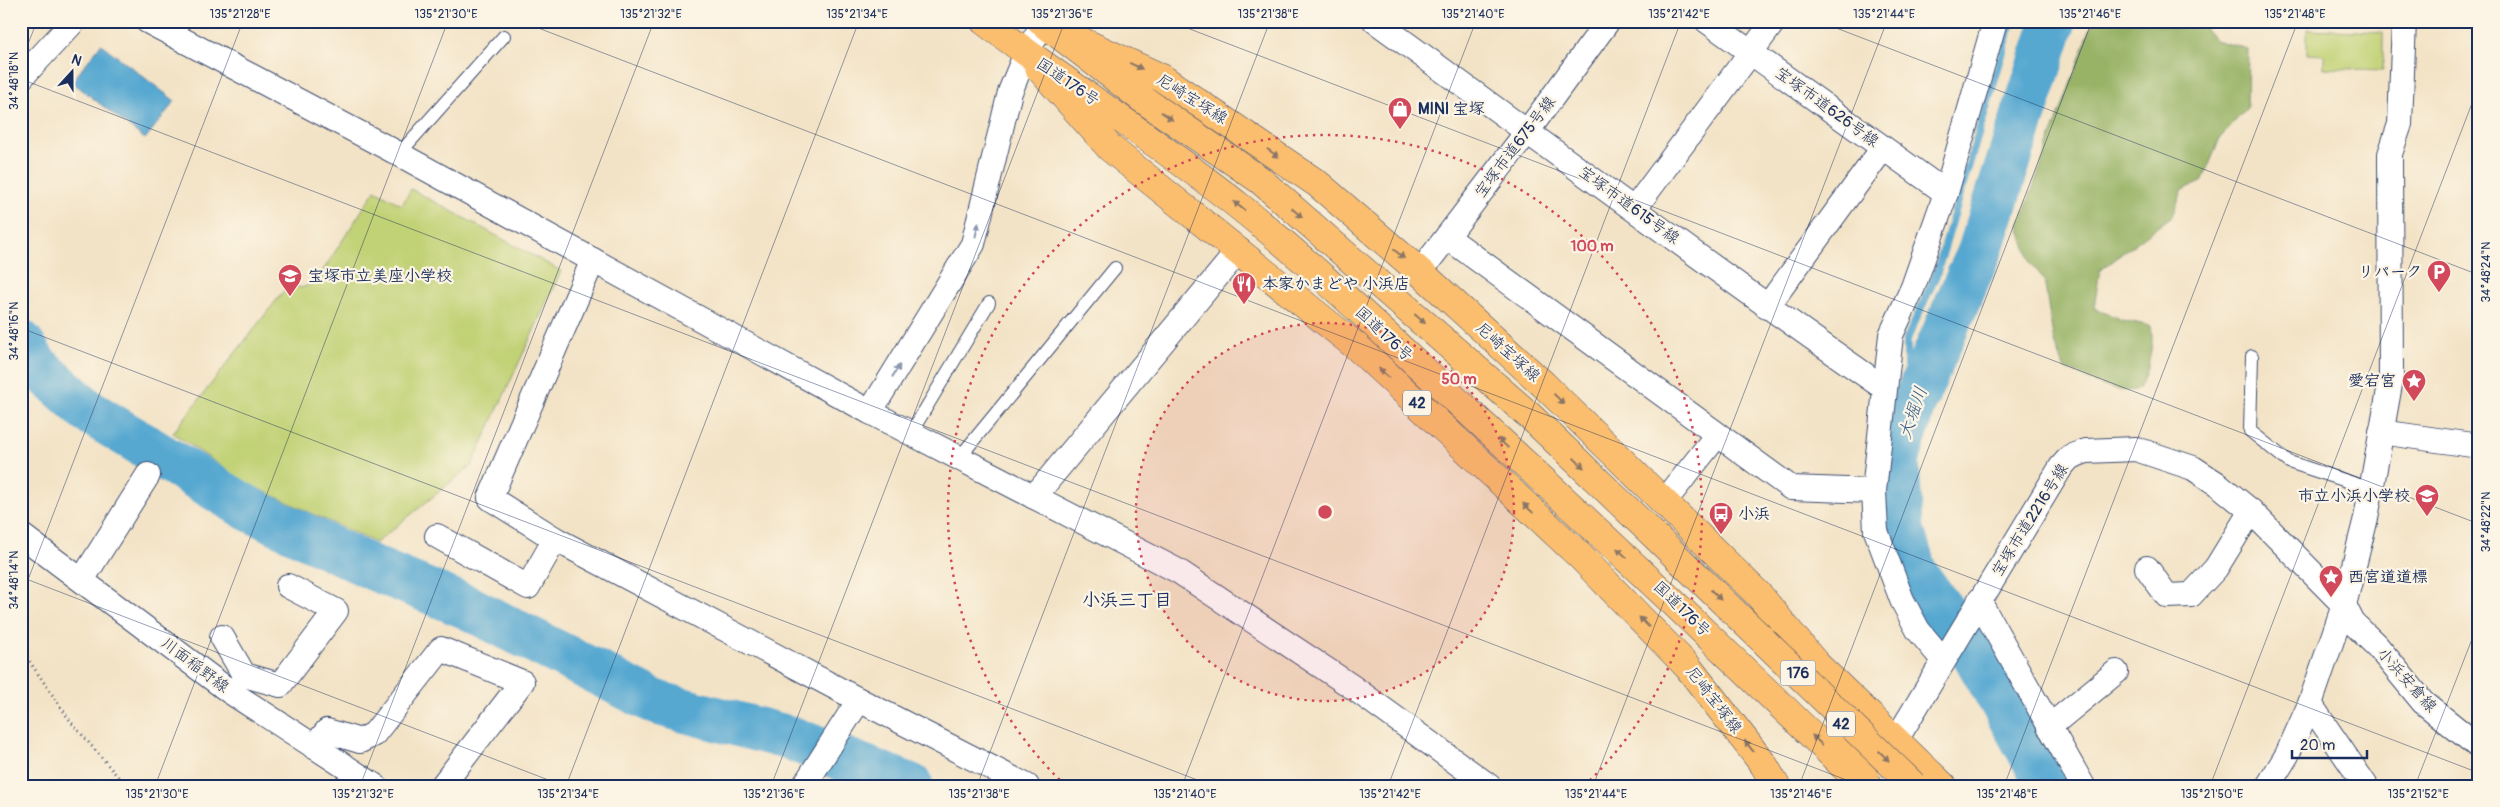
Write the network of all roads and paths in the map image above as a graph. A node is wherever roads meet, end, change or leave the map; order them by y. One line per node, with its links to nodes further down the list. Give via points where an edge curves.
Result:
1 (74, 21): 16 (street)
2 (147, 21): 19 (street)
3 (953, 21): 12 (path)
4 (984, 21): 15 (main road, 国道176号 / 176)
5 (1608, 21): 17 (street, 宝塚市道675号線)
6 (1707, 21): 14 (street, 宝塚市道626号線)
7 (1774, 21): 14 (street)
8 (1996, 21): 20 (street)
9 (2404, 21): 32 (street, via 2400,124 2390,154 2391,380)
10 (1043, 22): 15 (street); 26 (main road, 尼崎宝塚線 / 42, one-way to 26, via 1162,78 1318,184); 71 (main road, 国道176号 / 176, one-way to 71, bridge, via 1142,98 1260,180 1532,416)
11 (1377, 22): 17 (street, 宝塚市道615号線)
12 (955, 28)
13 (504, 36): 19 (lane)
14 (1752, 53): 18 (street, 宝塚市道626号線); 21 (street)
15 (1026, 54): 23 (main road, 尼崎宝塚線 / 42, via 1110,148); 31 (street, one-way to 15, via 973,244 1010,92); 70 (main road, 国道176号 / 176, one-way to 15, via 1658,586 1311,267 1240,207 1133,126)
16 (21, 78)
17 (1527, 132): 21 (street, 宝塚市道615号線); 22 (street, 宝塚市道675号線)
18 (1883, 148): 20 (street, 宝塚市道626号線); 28 (street)
19 (399, 154): 24 (street)
20 (1946, 193): 30 (street, via 1913,287 1892,334)
21 (1635, 208): 28 (street, 宝塚市道615号線)
22 (1447, 237): 26 (street, 宝塚市道675号線); 34 (street)
23 (1239, 250): 40 (street); 69 (main road, 尼崎宝塚線 / 42, one-way to 23, via 1764,765 1688,667 1580,556 1357,347)
24 (593, 260): 31 (street); 45 (street, via 490,498)
25 (1115, 268): 36 (lane)
26 (1420, 272): 41 (main road, 尼崎宝塚線 / 42, one-way to 41)
27 (989, 303): 33 (lane)
28 (1767, 307): 30 (street, 宝塚市道615号線)
29 (2252, 356): 38 (lane, via 2250,431 2289,462)
30 (1884, 388): 39 (street)
31 (870, 412): 33 (street)
32 (2381, 432): 35 (street); 38 (street)
33 (911, 433): 36 (street)
34 (1717, 435): 39 (street, via 1792,488); 41 (street)
35 (2479, 446)
36 (958, 458): 40 (street)
37 (148, 475): 47 (street)
38 (2371, 489): 49 (street)
39 (1874, 491): 53 (street, via 1876,531 1902,600 1918,630)
40 (1034, 497): 68 (street, via 1178,571 1351,686)
41 (1665, 501): 54 (main road, 尼崎宝塚線 / 42, via 1759,595)
42 (2251, 511): 46 (street, via 2216,568 2191,595 2168,596); 49 (street, 宝塚市道2216号線); 50 (street, 宝塚市道2216号線, via 2193,468 2157,454 2136,449 2086,451 2070,457 2061,466)
43 (21, 535): 47 (street, 川面稲野線)
44 (437, 536): 45 (street, via 528,587)
45 (555, 539): 57 (street)
46 (2146, 568)
47 (82, 580): 56 (street, 川面稲野線)
48 (288, 586): 56 (street, via 336,612 280,685)
49 (2344, 605): 58 (street); 62 (street, 小浜安倉線, via 2353,624 2377,646 2423,702)
50 (1975, 608): 53 (street, 宝塚市道2216号線); 59 (street)
51 (222, 637): 56 (street)
52 (21, 649): 63 (path, via 71,722)
53 (1946, 655): 60 (street, 宝塚市道2216号線)
54 (1815, 663): 60 (main road); 70 (main road, 尼崎宝塚線 / 42)
55 (2116, 672): 59 (street)
56 (236, 683): 61 (street, 川面稲野線)
57 (859, 700): 66 (street); 67 (street)
58 (2310, 704): 74 (street, via 2287,755); 75 (street)
59 (2050, 727): 73 (street)
60 (1896, 740): 72 (main road)
61 (314, 747): 64 (street, 川面稲野線); 65 (street, via 328,731 360,741 374,734 441,649 522,682 440,784)
62 (2479, 747)
63 (126, 786)
64 (375, 786)
65 (442, 786)
66 (804, 786)
67 (1026, 786)
68 (1489, 786)
69 (1776, 786)
70 (1866, 786)
71 (1914, 786)
72 (1943, 786)
73 (2083, 786)
74 (2268, 786)
75 (2366, 786)

